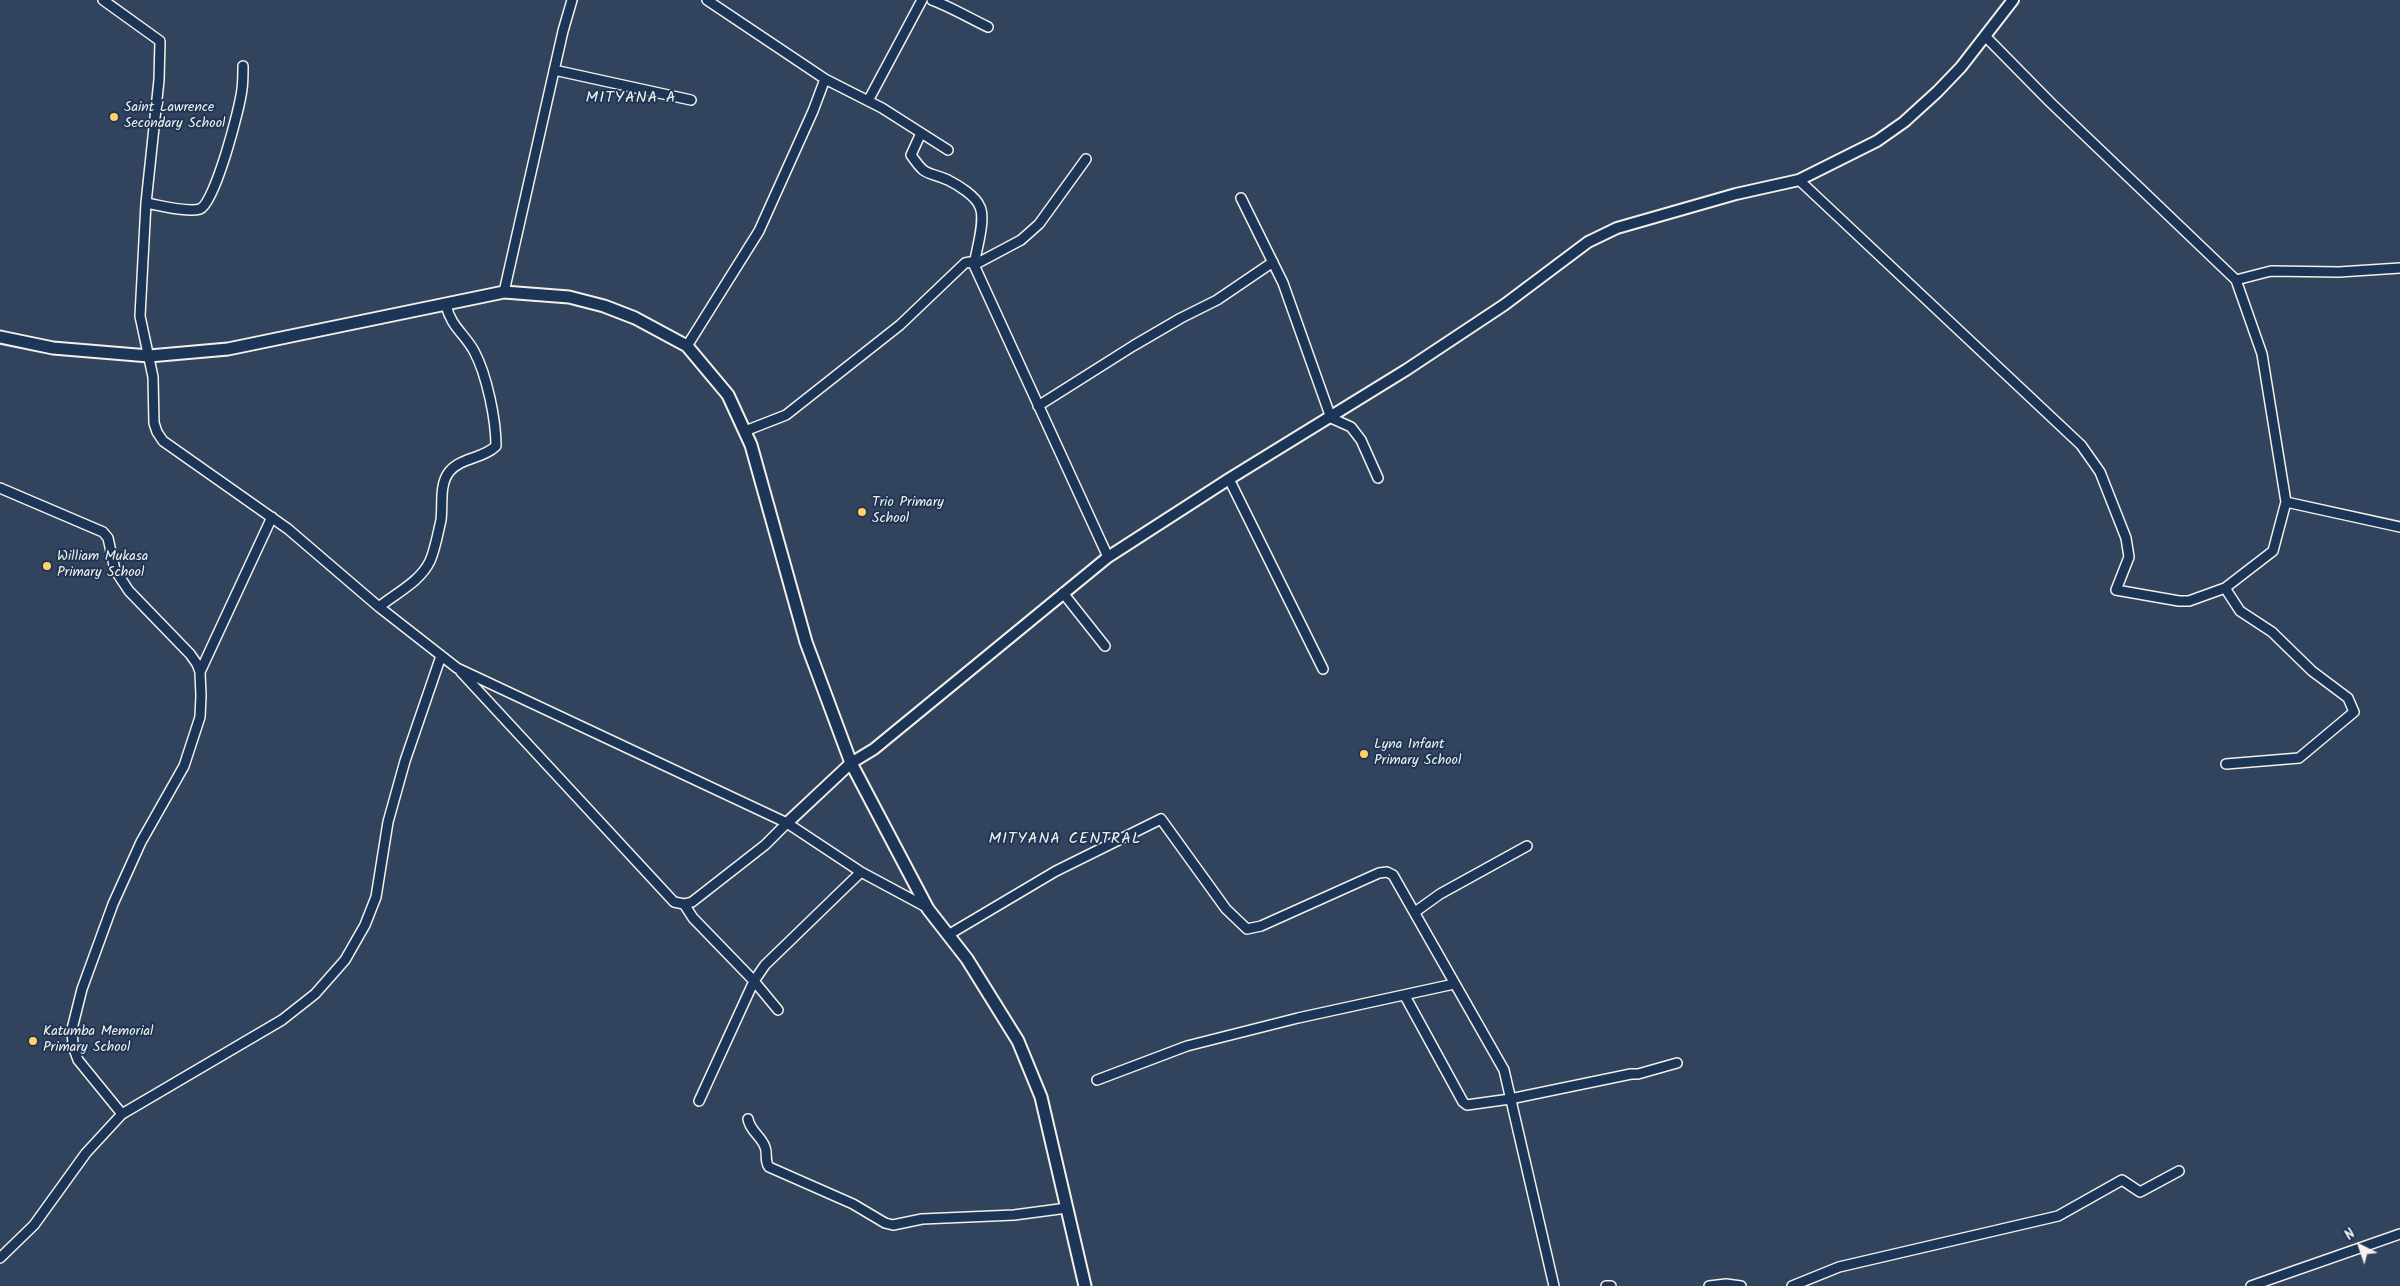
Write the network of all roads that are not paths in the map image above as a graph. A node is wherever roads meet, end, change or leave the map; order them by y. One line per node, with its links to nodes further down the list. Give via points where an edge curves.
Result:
1 (103, 0): 19 (street, via 160,41)
2 (572, 0): 10 (street)
3 (706, 0): 11 (street)
4 (922, 0): 13 (street)
5 (932, 0): 7 (street)
6 (2013, 0): 8 (street)
7 (988, 27)
8 (1985, 36): 17 (street, via 1938,92 1904,122 1877,141); 23 (street)
9 (243, 66): 19 (street, via 242,90 229,143 214,188 204,206 188,209)
10 (554, 70): 12 (street); 24 (street)
11 (825, 79): 13 (street); 27 (street, via 814,111 759,231)
12 (691, 100)
13 (868, 101): 14 (street)
14 (921, 133): 15 (street); 21 (street, via 911,155 922,172 948,180 981,207 981,228)
15 (948, 150)
16 (1086, 159): 21 (street, via 1039,224 1021,240)
17 (1799, 180): 30 (street, via 1736,194 1601,234 1489,315); 39 (street, via 2081,445 2100,472 2126,538 2129,557 2116,590 2179,601)
18 (1241, 198): 20 (street)
19 (146, 203): 28 (street, via 140,316)
20 (1273, 262): 29 (street, via 1217,300 1133,346); 30 (street)
21 (974, 265): 29 (street); 31 (street, via 964,263 900,325 786,415)
22 (2400, 268): 23 (street, via 2339,272 2271,271)
23 (2236, 280): 35 (street, via 2262,354)
24 (504, 292): 25 (main road); 27 (main road, via 569,297 604,306 635,318)
25 (446, 305): 28 (main road, via 228,349); 41 (street, via 449,319 473,350 482,370 496,446 456,465 449,472 444,480 440,521 430,561 412,583)
26 (0, 336): 28 (main road, via 53,348)
27 (687, 346): 31 (main road, via 720,384)
28 (149, 356): 36 (street, via 154,423 160,437)
29 (1038, 406): 38 (street)
30 (1331, 418): 32 (street, via 1351,428 1361,440); 33 (street)
31 (745, 431): 47 (main road, via 759,470 806,642)
32 (1378, 478)
33 (1229, 479): 38 (street); 45 (street)
34 (0, 488): 46 (street, via 103,532 108,538 115,570 129,591 190,654)
35 (2286, 502): 37 (street); 39 (street, via 2274,551)
36 (272, 517): 41 (street); 46 (street)
37 (2400, 527)
38 (1108, 557): 40 (street)
39 (2225, 588): 48 (street, via 2240,611 2272,632 2312,671 2348,698 2354,712 2299,758)
40 (1063, 593): 42 (street); 47 (street, via 874,749)
41 (379, 607): 43 (street)
42 (1105, 646)
43 (441, 656): 44 (street); 64 (street, via 388,822 376,897 365,925 344,960 315,994 282,1020)
44 (457, 668): 49 (street); 52 (street, via 665,894 674,902)
45 (1324, 668)
46 (200, 672): 64 (street, via 200,717 195,737 184,766 141,842 113,904 82,989 72,1029 78,1060)
47 (851, 763): 49 (street); 53 (main road)
48 (2226, 764)
49 (787, 823): 51 (street); 52 (street, via 765,846 692,902)
50 (1527, 846): 54 (street, via 1440,894)
51 (861, 872): 53 (street); 56 (street, via 765,966)
52 (684, 904): 56 (street, via 693,918)
53 (928, 909): 55 (main road)
54 (1415, 912): 55 (street, via 1398,881 1387,872 1261,926 1246,929 1226,909 1162,819 1056,871); 57 (street)
55 (948, 935): 67 (main road, via 988,991 1018,1041 1041,1097)
56 (754, 981): 59 (street); 63 (street)
57 (1454, 984): 58 (street); 62 (street, via 1504,1070)
58 (1405, 996): 61 (street, via 1187,1046); 62 (street, via 1466,1105)
59 (778, 1010)
60 (1677, 1062): 62 (street, via 1638,1074)
61 (1097, 1080)
62 (1510, 1099): 71 (street)
63 (698, 1101)
64 (122, 1114): 69 (street, via 86,1153 34,1225)
65 (748, 1118): 67 (street, via 749,1125 765,1146 769,1167 853,1204 885,1223 1014,1215)
66 (2179, 1171): 76 (street, via 2140,1192 2122,1180 2058,1216 1839,1267)
67 (1066, 1208): 70 (main road)
68 (2400, 1234): 77 (street)
69 (0, 1258)
70 (1085, 1286)
71 (1554, 1286)
72 (1606, 1286): 73 (street)
73 (1611, 1286)
74 (1709, 1286): 75 (street)
75 (1741, 1286)
76 (1792, 1286)
77 (2251, 1286)

